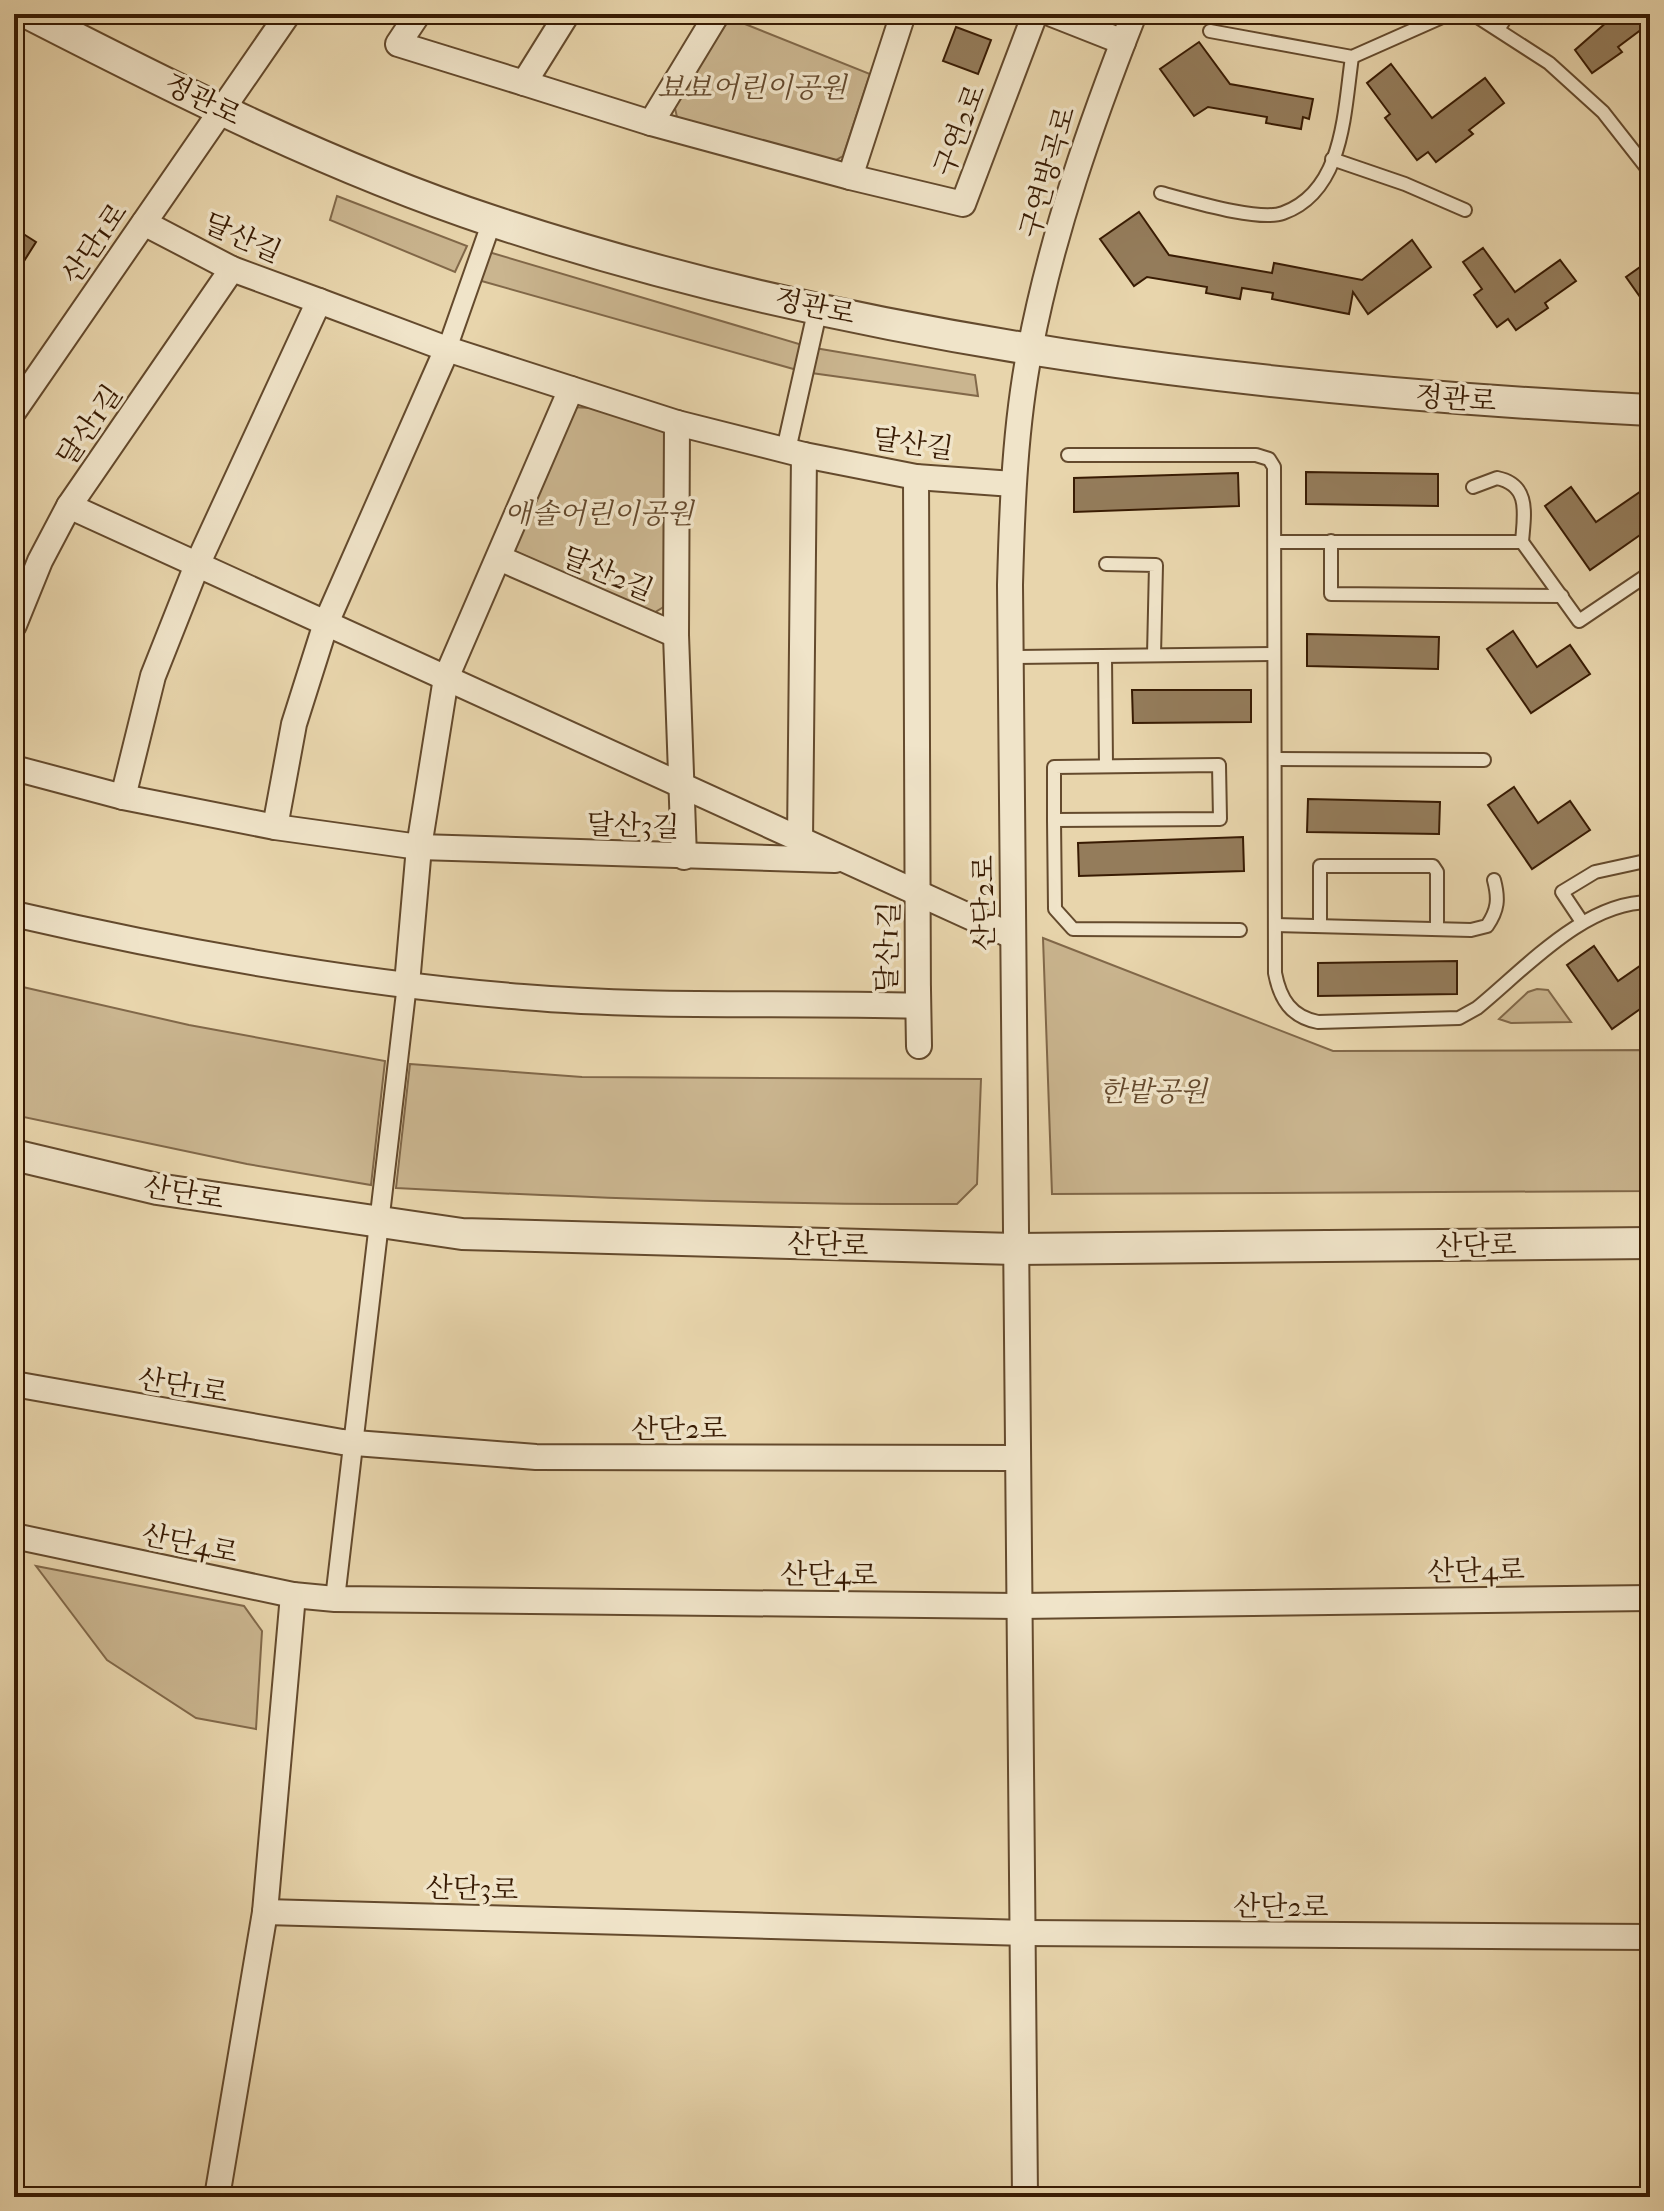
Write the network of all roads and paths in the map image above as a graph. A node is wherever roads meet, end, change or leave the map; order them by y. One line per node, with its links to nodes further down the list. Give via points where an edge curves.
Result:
1 (29, 14): 18 (street, 정관로)
2 (288, 14): 18 (street, 산단1로)
3 (418, 14): 17 (street, 구연2로, via 398,44)
4 (567, 14): 17 (street)
5 (717, 14): 19 (street)
6 (903, 14): 22 (street)
7 (1035, 14): 22 (street, 구연2로, via 963,204)
8 (1052, 14): 15 (street)
9 (1134, 14): 15 (street, 구연방곡로)
10 (1449, 14): 16 (lane)
11 (1473, 14): 13 (lane)
12 (1508, 14): 13 (lane)
13 (1499, 28): 21 (lane, via 1549,63 1603,112)
14 (1210, 31): 16 (lane)
15 (1123, 42): 31 (street, 구연방곡로, via 1074,177)
16 (1352, 57): 20 (lane)
17 (524, 83): 19 (street, 구연2로)
18 (223, 109): 25 (street, 정관로, via 345,166); 26 (street, 산단1로)
19 (651, 123): 22 (street, 구연2로)
20 (1332, 159): 23 (lane, via 1322,188 1282,214 1223,209); 24 (lane)
21 (1650, 172)
22 (850, 177)
23 (1161, 193)
24 (1465, 210)
25 (492, 221): 29 (street, 정관로); 30 (street)
26 (144, 223): 27 (street, 달산길); 34 (street, 산단1로)
27 (232, 269): 28 (street, 달산길); 41 (street, 달산1길)
28 (319, 301): 30 (street, 달산길); 47 (street)
29 (818, 308): 31 (street, 정관로); 36 (street)
30 (447, 349): 32 (street, 달산길); 50 (street)
31 (1030, 350): 33 (street, 정관로, via 1244,379); 39 (street, 산단2로)
32 (571, 389): 35 (street, 달산길); 45 (street)
33 (1650, 410)
34 (14, 411)
35 (677, 423): 36 (street, 달산길); 52 (street)
36 (795, 453): 38 (street, 달산길); 66 (street)
37 (1068, 455): 43 (lane, via 1269,459 1276,478)
38 (916, 477): 39 (street, 달산길); 72 (street, 달산1길)
39 (1013, 484): 56 (street, 산단2로)
40 (1473, 487): 44 (lane, via 1497,478 1516,486 1525,503)
41 (69, 506): 47 (street); 51 (street, 달산1길)
42 (1331, 541): 43 (lane); 44 (lane); 49 (lane, via 1331,594)
43 (1276, 542): 53 (lane)
44 (1522, 542): 49 (lane)
45 (499, 558): 52 (street, 달산2길); 57 (street)
46 (1106, 564): 54 (lane, via 1156,565)
47 (197, 565): 50 (street); 63 (street, via 153,676)
48 (1650, 573): 49 (lane, via 1579,621)
49 (1562, 596)
50 (326, 623): 57 (street); 65 (street, via 294,724)
51 (14, 625)
52 (676, 635): 62 (street, 달산2길)
53 (1274, 654): 54 (lane); 58 (lane)
54 (1154, 655): 55 (lane)
55 (1105, 656): 56 (lane); 60 (lane)
56 (1011, 657): 80 (street, 산단2로)
57 (446, 678): 62 (street); 67 (street)
58 (1275, 759): 59 (lane); 76 (lane)
59 (1484, 760)
60 (1106, 766): 64 (lane, via 1054,767); 64 (lane, via 1219,765 1220,819)
61 (14, 768): 63 (street, 달산3길)
62 (682, 786): 66 (street); 68 (street, 달산2길)
63 (123, 797): 65 (street, 달산3길)
64 (1054, 820): 79 (lane, via 1055,909 1073,929)
65 (275, 827): 67 (street, 달산3길)
66 (800, 840): 69 (street)
67 (419, 847): 68 (street, 달산3길); 81 (street)
68 (684, 857): 69 (street, 달산3길)
69 (844, 860): 72 (street)
70 (1650, 860): 75 (lane, via 1595,872 1562,892)
71 (1494, 880): 78 (lane, via 1499,898 1487,926)
72 (920, 894): 80 (street); 82 (street, 달산1길)
73 (1650, 902): 75 (lane, via 1614,906)
74 (14, 914): 81 (street, 달산1길, via 262,966)
75 (1582, 922): 76 (lane, via 1468,1014 1318,1022 1303,1019 1282,999 1275,973)
76 (1275, 925): 77 (lane)
77 (1320, 926): 78 (lane); 78 (lane, via 1320,866 1433,866)
78 (1437, 929)
79 (1240, 930)
80 (1012, 936): 87 (street, 산단2로)
81 (407, 984): 82 (street, 달산1길, via 525,997 918,1006); 85 (street)
82 (918, 984): 83 (street)
83 (919, 1046)
84 (14, 1155): 85 (street, 산단로, via 157,1189)
85 (379, 1223): 87 (street, 산단로, via 462,1234); 94 (street)
86 (1650, 1243): 87 (street, 산단로)
87 (1015, 1249): 90 (street, 산단2로)
88 (14, 1384): 89 (street, 산단1로)
89 (342, 1442): 90 (street, 산단2로, via 536,1457)
90 (1016, 1458): 95 (street, 산단2로)
91 (14, 1536): 92 (street, 산단4로)
92 (293, 1595): 94 (street, 산단4로); 96 (street)
93 (1650, 1598): 95 (street, 산단4로)
94 (335, 1599): 95 (street, 산단4로)
95 (1019, 1606): 98 (street, 산단2로)
96 (265, 1912): 97 (street, 산단3로); 100 (street)
97 (677, 1925): 98 (street, 산단2로)
98 (1023, 1933): 99 (street, 산단2로); 101 (street, 산단2로)
99 (1650, 1937)
100 (217, 2197)
101 (1025, 2197)

